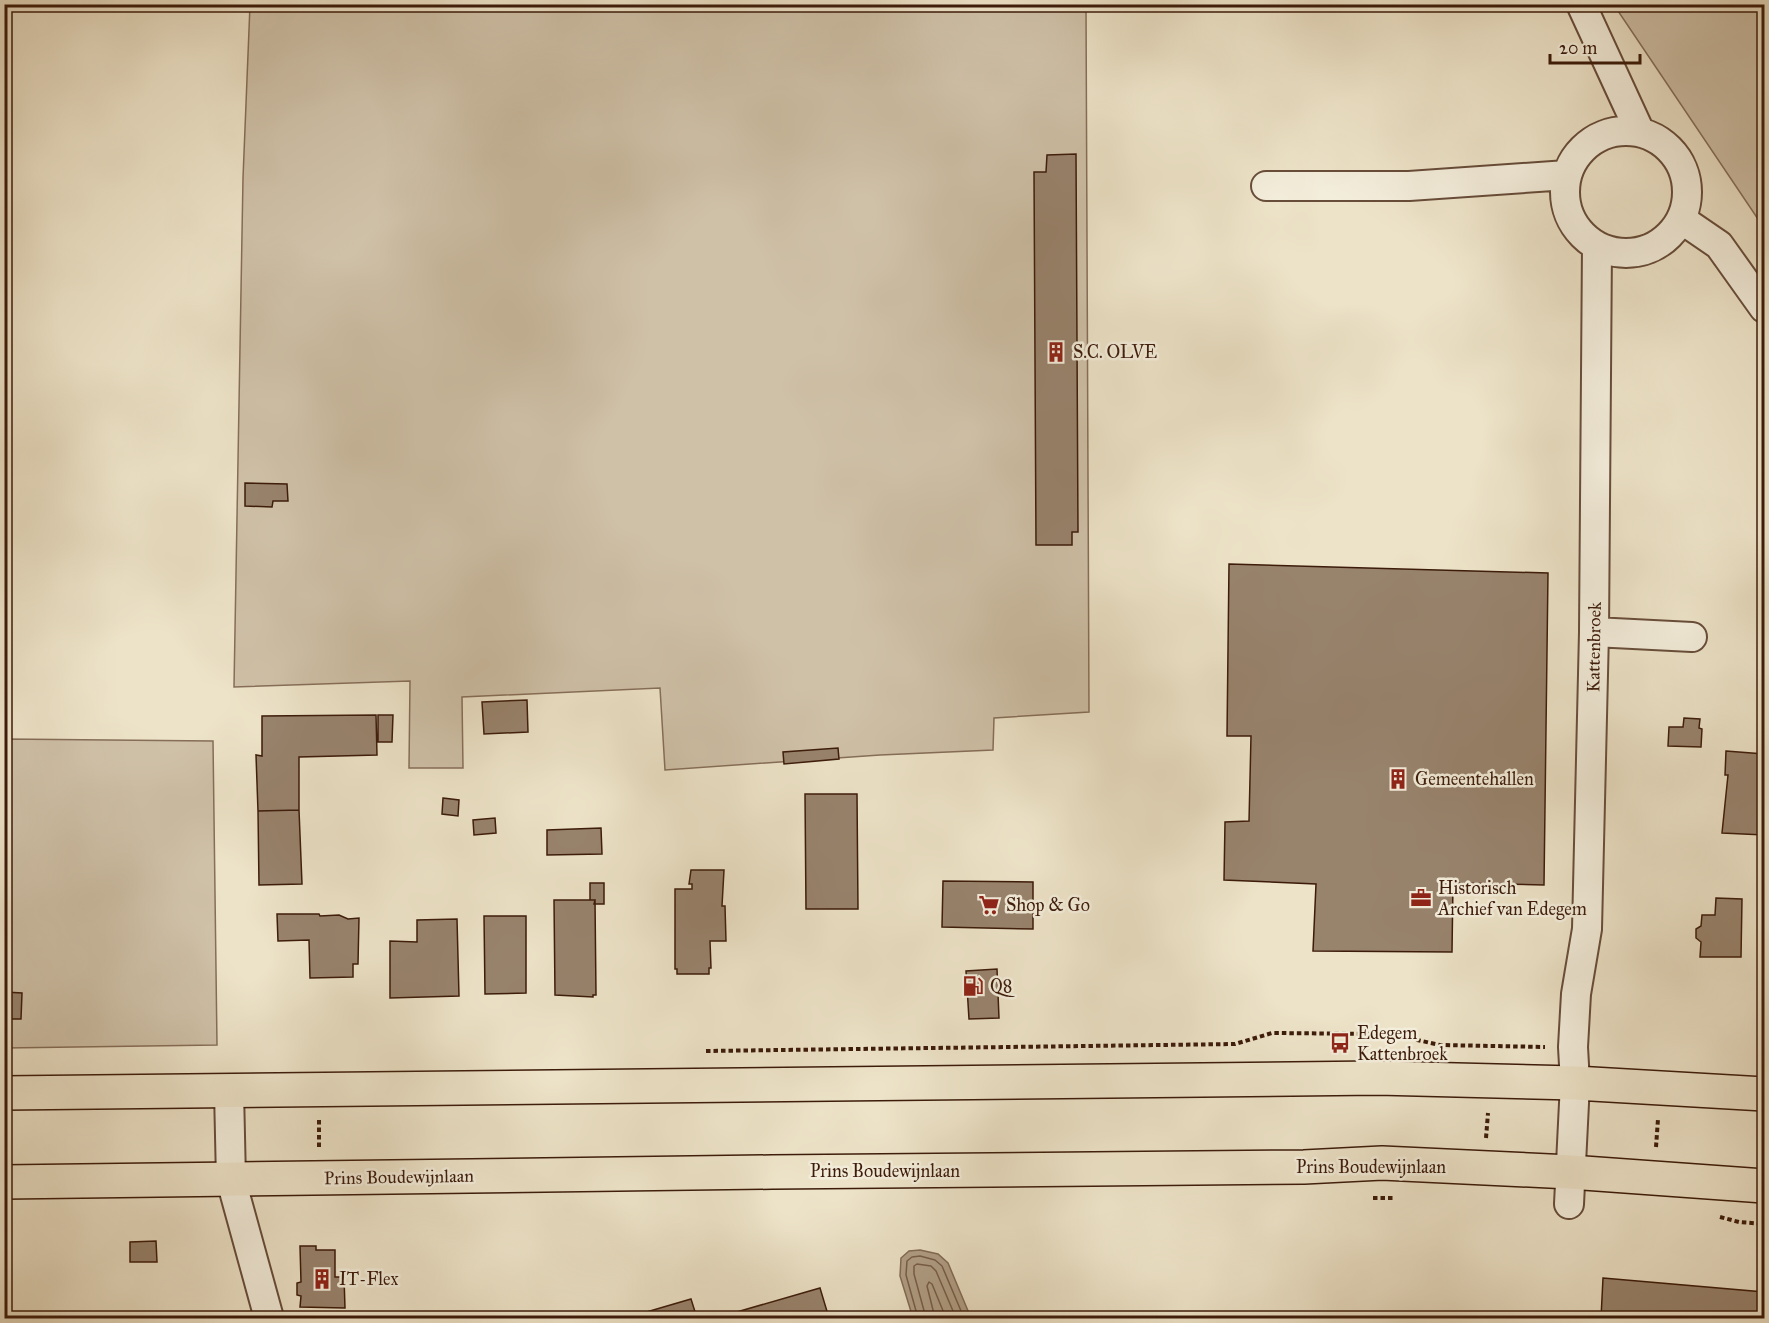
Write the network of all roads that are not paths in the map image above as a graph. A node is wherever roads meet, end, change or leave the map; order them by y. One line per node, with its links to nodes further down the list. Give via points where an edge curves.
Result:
1 (1581, 4): 2 (street)
2 (1640, 132): 3 (street, via 1608,133 1590,142 1576,156); 5 (street, via 1666,145 1678,160 1686,179)
3 (1568, 175): 4 (street, via 1409,186); 6 (street, via 1564,195 1569,214 1579,232)
4 (1266, 186)
5 (1682, 219): 6 (street, via 1670,235 1653,247 1634,253); 7 (street, via 1719,245)
6 (1598, 246): 8 (street, Kattenbroek)
7 (1764, 308)
8 (1594, 633): 9 (street); 10 (street, Kattenbroek, via 1587,929 1576,994)
9 (1692, 637)
10 (1575, 1083): 11 (main road, via 1378,1078); 13 (main road); 14 (street, Kattenbroek)
11 (229, 1091): 12 (main road); 15 (street)
12 (4, 1094)
13 (1764, 1094)
14 (1570, 1172): 15 (main road, Prins Boudewijnlaan, via 1383,1163); 17 (main road, Prins Boudewijnlaan); 18 (street, Kattenbroek)
15 (231, 1180): 16 (main road, Prins Boudewijnlaan); 19 (street)
16 (4, 1182)
17 (1764, 1186)
18 (1569, 1204)
19 (269, 1318)

